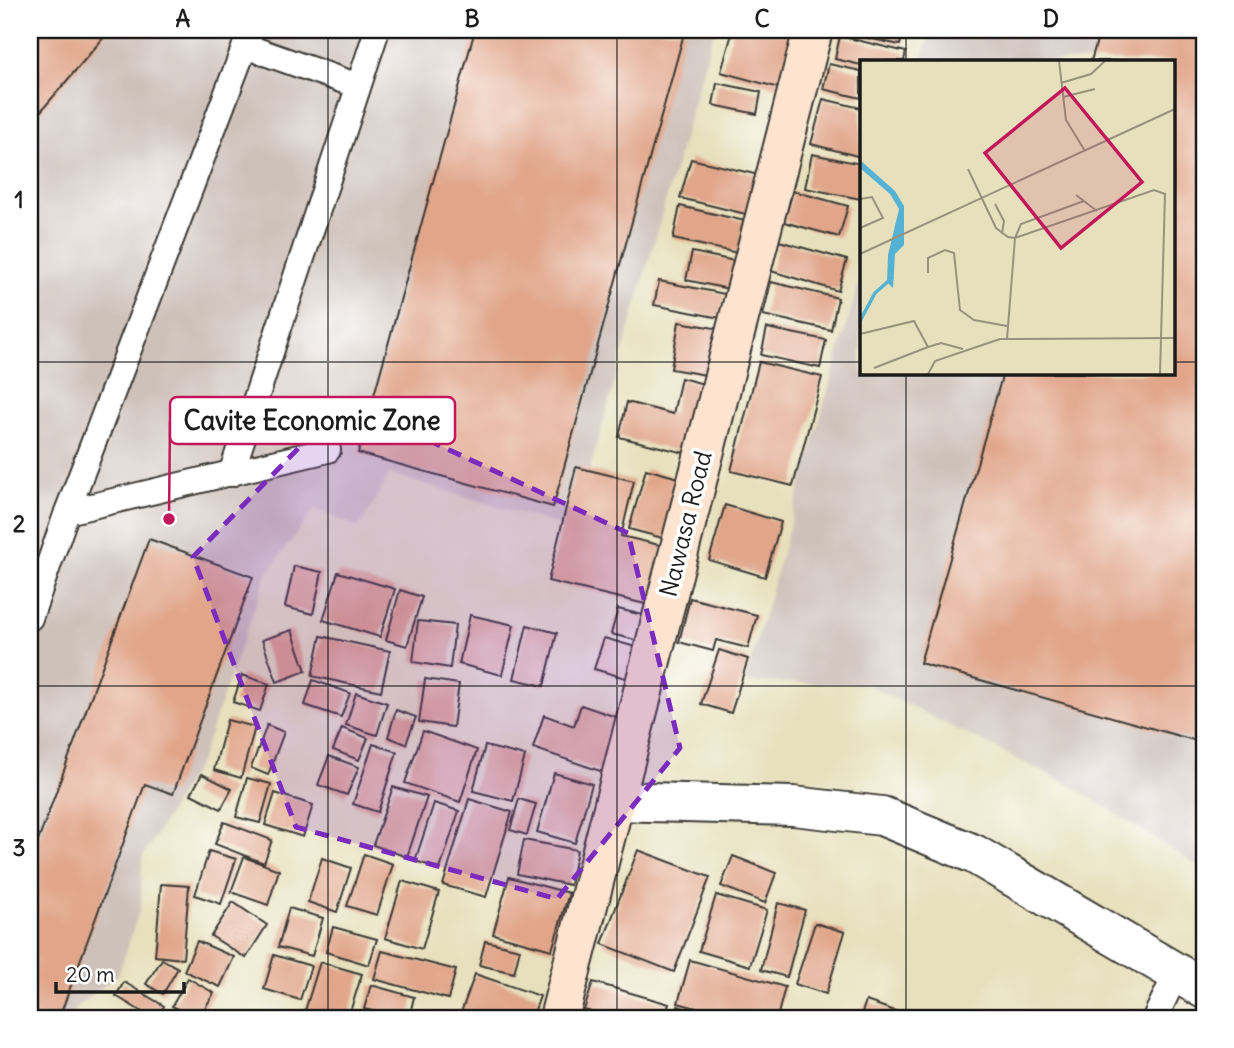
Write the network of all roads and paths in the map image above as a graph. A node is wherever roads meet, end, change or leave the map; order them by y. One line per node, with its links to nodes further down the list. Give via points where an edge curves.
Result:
1 (377, 30): 4 (lane)
2 (813, 30): 9 (street, Nawasa Road)
3 (248, 38): 4 (lane); 7 (lane)
4 (358, 86): 6 (lane)
5 (328, 450): 6 (lane)
6 (231, 474): 7 (lane)
7 (67, 512): 8 (lane)
8 (30, 618)
9 (615, 801): 10 (street, via 793,806 883,816 974,854); 11 (street, Nawasa Road)
10 (1190, 981): 12 (lane)
11 (559, 1018)
12 (1155, 1018)

